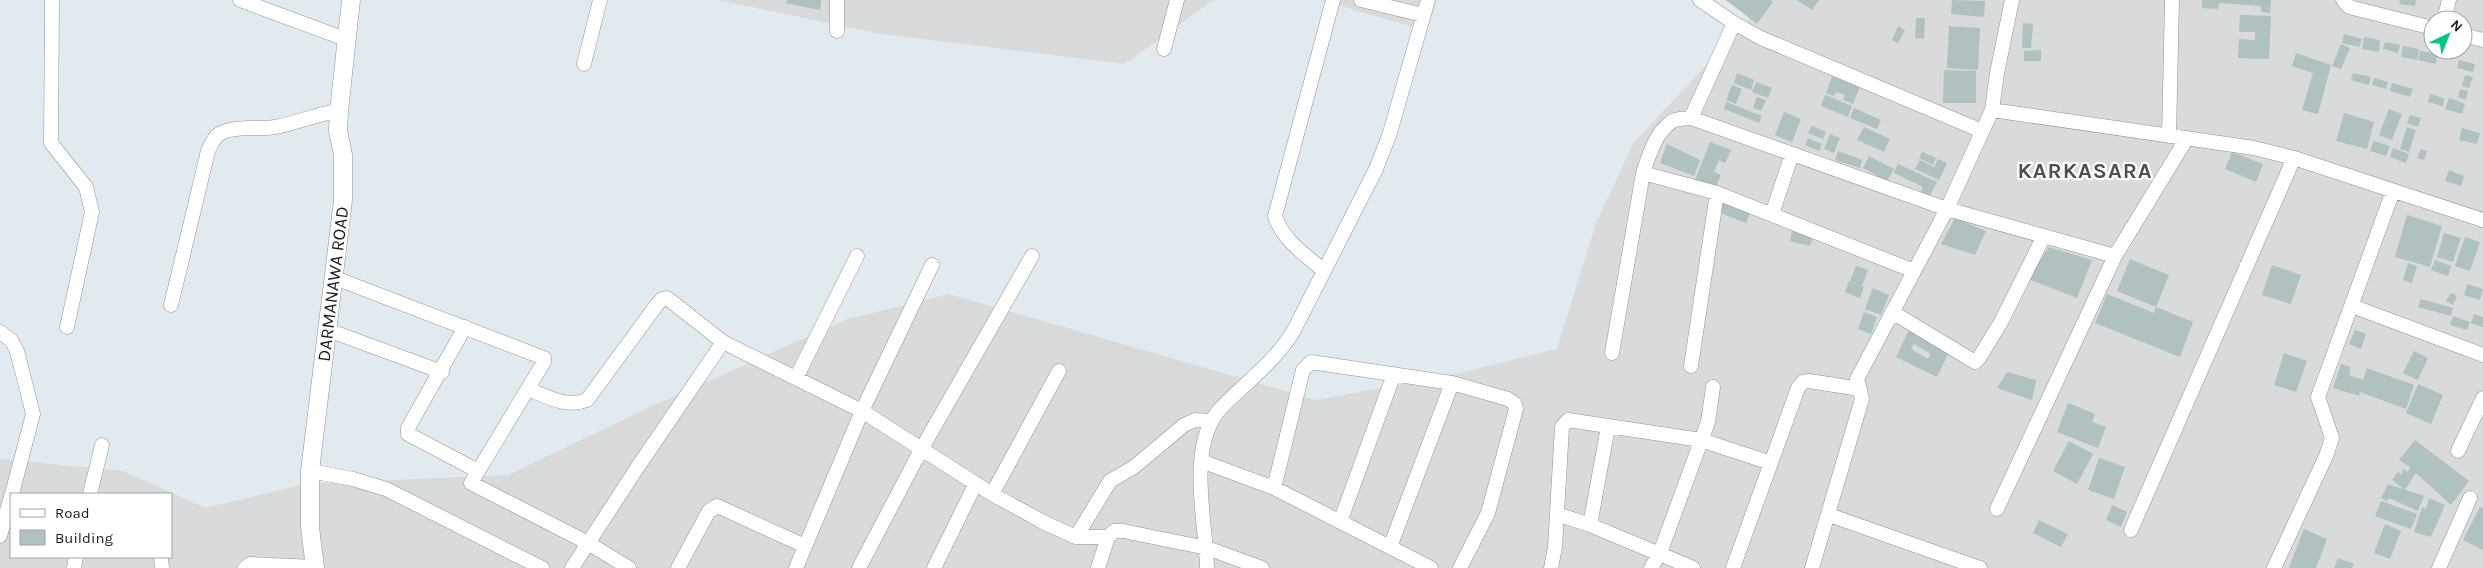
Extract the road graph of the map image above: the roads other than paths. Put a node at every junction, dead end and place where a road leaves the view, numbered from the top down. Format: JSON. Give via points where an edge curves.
{"nodes":[{"id":1,"x":52,"y":0,"type":"edge"},
{"id":2,"x":240,"y":0,"type":"edge"},
{"id":3,"x":351,"y":0,"type":"edge"},
{"id":4,"x":600,"y":0,"type":"edge"},
{"id":5,"x":837,"y":0,"type":"edge"},
{"id":6,"x":1177,"y":0,"type":"edge"},
{"id":7,"x":1332,"y":0,"type":"edge"},
{"id":8,"x":1361,"y":0,"type":"edge"},
{"id":9,"x":1428,"y":0,"type":"edge"},
{"id":10,"x":1700,"y":0,"type":"edge"},
{"id":11,"x":2012,"y":0,"type":"edge"},
{"id":12,"x":2171,"y":0,"type":"edge"},
{"id":13,"x":2344,"y":0,"type":"edge"},
{"id":14,"x":1423,"y":15,"type":"junction"},
{"id":15,"x":1734,"y":23,"type":"junction"},
{"id":16,"x":2423,"y":26,"type":"edge"},
{"id":17,"x":837,"y":31,"type":"dead end"},
{"id":18,"x":348,"y":40,"type":"junction"},
{"id":19,"x":1164,"y":48,"type":"dead end"},
{"id":20,"x":584,"y":64,"type":"dead end"},
{"id":21,"x":1992,"y":110,"type":"junction"},
{"id":22,"x":339,"y":112,"type":"junction"},
{"id":23,"x":1691,"y":118,"type":"junction"},
{"id":24,"x":1982,"y":131,"type":"junction"},
{"id":25,"x":2170,"y":136,"type":"junction"},
{"id":26,"x":2187,"y":138,"type":"junction"},
{"id":27,"x":1792,"y":154,"type":"junction"},
{"id":28,"x":2294,"y":158,"type":"junction"},
{"id":29,"x":1642,"y":173,"type":"junction"},
{"id":30,"x":2393,"y":191,"type":"junction"},
{"id":31,"x":1717,"y":193,"type":"junction"},
{"id":32,"x":1947,"y":208,"type":"junction"},
{"id":33,"x":1772,"y":214,"type":"junction"},
{"id":34,"x":2483,"y":220,"type":"edge"},
{"id":35,"x":2044,"y":236,"type":"junction"},
{"id":36,"x":857,"y":256,"type":"dead end"},
{"id":37,"x":1032,"y":256,"type":"dead end"},
{"id":38,"x":2115,"y":256,"type":"junction"},
{"id":39,"x":932,"y":266,"type":"dead end"},
{"id":40,"x":1914,"y":270,"type":"junction"},
{"id":41,"x":1324,"y":271,"type":"junction"},
{"id":42,"x":335,"y":278,"type":"junction"},
{"id":43,"x":171,"y":305,"type":"dead end"},
{"id":44,"x":2352,"y":306,"type":"junction"},
{"id":45,"x":1892,"y":312,"type":"junction"},
{"id":46,"x":67,"y":327,"type":"dead end"},
{"id":47,"x":465,"y":327,"type":"junction"},
{"id":48,"x":328,"y":330,"type":"junction"},
{"id":49,"x":0,"y":332,"type":"edge"},
{"id":50,"x":723,"y":342,"type":"junction"},
{"id":51,"x":1612,"y":352,"type":"dead end"},
{"id":52,"x":2483,"y":355,"type":"edge"},
{"id":53,"x":1691,"y":366,"type":"dead end"},
{"id":54,"x":1059,"y":371,"type":"dead end"},
{"id":55,"x":442,"y":372,"type":"junction"},
{"id":56,"x":1394,"y":374,"type":"junction"},
{"id":57,"x":796,"y":378,"type":"junction"},
{"id":58,"x":1452,"y":383,"type":"junction"},
{"id":59,"x":1858,"y":384,"type":"junction"},
{"id":60,"x":1713,"y":387,"type":"dead end"},
{"id":61,"x":528,"y":389,"type":"junction"},
{"id":62,"x":2483,"y":398,"type":"edge"},
{"id":63,"x":862,"y":411,"type":"junction"},
{"id":64,"x":1211,"y":421,"type":"junction"},
{"id":65,"x":1608,"y":427,"type":"junction"},
{"id":66,"x":1701,"y":440,"type":"junction"},
{"id":67,"x":102,"y":445,"type":"dead end"},
{"id":68,"x":922,"y":448,"type":"junction"},
{"id":69,"x":2458,"y":451,"type":"dead end"},
{"id":70,"x":1201,"y":461,"type":"junction"},
{"id":71,"x":1771,"y":463,"type":"junction"},
{"id":72,"x":310,"y":471,"type":"junction"},
{"id":73,"x":478,"y":471,"type":"junction"},
{"id":74,"x":976,"y":483,"type":"junction"},
{"id":75,"x":1274,"y":488,"type":"junction"},
{"id":76,"x":13,"y":493,"type":"edge"},
{"id":77,"x":90,"y":493,"type":"edge"},
{"id":78,"x":992,"y":494,"type":"junction"},
{"id":79,"x":2470,"y":498,"type":"dead end"},
{"id":80,"x":10,"y":502,"type":"edge"},
{"id":81,"x":1997,"y":509,"type":"dead end"},
{"id":82,"x":1557,"y":514,"type":"junction"},
{"id":83,"x":1829,"y":515,"type":"junction"},
{"id":84,"x":1340,"y":522,"type":"junction"},
{"id":85,"x":1590,"y":525,"type":"junction"},
{"id":86,"x":2131,"y":530,"type":"dead end"},
{"id":87,"x":0,"y":536,"type":"edge"},
{"id":88,"x":1076,"y":537,"type":"junction"},
{"id":89,"x":1108,"y":537,"type":"junction"},
{"id":90,"x":588,"y":544,"type":"junction"},
{"id":91,"x":805,"y":546,"type":"junction"},
{"id":92,"x":1390,"y":547,"type":"junction"},
{"id":93,"x":1207,"y":548,"type":"junction"},
{"id":94,"x":1660,"y":553,"type":"junction"},
{"id":95,"x":244,"y":568,"type":"edge"},
{"id":96,"x":315,"y":568,"type":"edge"},
{"id":97,"x":542,"y":568,"type":"edge"},
{"id":98,"x":572,"y":568,"type":"edge"},
{"id":99,"x":629,"y":568,"type":"edge"},
{"id":100,"x":678,"y":568,"type":"edge"},
{"id":101,"x":796,"y":568,"type":"edge"},
{"id":102,"x":859,"y":568,"type":"edge"},
{"id":103,"x":935,"y":568,"type":"edge"},
{"id":104,"x":1098,"y":568,"type":"edge"},
{"id":105,"x":1207,"y":568,"type":"edge"},
{"id":106,"x":1262,"y":568,"type":"edge"},
{"id":107,"x":1431,"y":568,"type":"edge"},
{"id":108,"x":1460,"y":568,"type":"edge"},
{"id":109,"x":1551,"y":568,"type":"edge"},
{"id":110,"x":1651,"y":568,"type":"edge"},
{"id":111,"x":1693,"y":568,"type":"edge"},
{"id":112,"x":1733,"y":568,"type":"edge"},
{"id":113,"x":1812,"y":568,"type":"edge"},
{"id":114,"x":1980,"y":568,"type":"edge"},
{"id":115,"x":2274,"y":568,"type":"edge"},
{"id":116,"x":2438,"y":568,"type":"edge"}],
"edges":[{"from":1,"to":46,"type":"street","via":[[51,143],[86,187],[92,212]]},
{"from":2,"to":18,"type":"street"},
{"from":3,"to":18,"type":"street","name":"DARMANAWA ROAD"},
{"from":4,"to":20,"type":"street"},
{"from":5,"to":17,"type":"street"},
{"from":6,"to":19,"type":"street"},
{"from":7,"to":41,"type":"street","via":[[1275,216],[1287,239]]},
{"from":8,"to":14,"type":"street"},
{"from":9,"to":14,"type":"street"},
{"from":10,"to":15,"type":"street"},
{"from":11,"to":21,"type":"street"},
{"from":12,"to":25,"type":"street"},
{"from":13,"to":16,"type":"street","via":[[2349,7]]},
{"from":14,"to":41,"type":"street","via":[[1390,136]]},
{"from":15,"to":23,"type":"street"},
{"from":15,"to":24,"type":"street","via":[[1769,41]]},
{"from":18,"to":22,"type":"street","name":"DARMANAWA ROAD"},
{"from":21,"to":24,"type":"street"},
{"from":21,"to":25,"type":"street"},
{"from":22,"to":42,"type":"street","name":"DARMANAWA ROAD","via":[[343,200]]},
{"from":22,"to":43,"type":"street","via":[[318,114],[275,127],[220,133],[208,151]]},
{"from":23,"to":27,"type":"street"},
{"from":23,"to":29,"type":"street","via":[[1673,120],[1661,132]]},
{"from":24,"to":32,"type":"street"},
{"from":25,"to":26,"type":"street"},
{"from":26,"to":28,"type":"street"},
{"from":26,"to":38,"type":"street"},
{"from":27,"to":32,"type":"street"},
{"from":27,"to":33,"type":"street"},
{"from":28,"to":30,"type":"street"},
{"from":28,"to":86,"type":"street"},
{"from":29,"to":31,"type":"street"},
{"from":29,"to":51,"type":"street"},
{"from":30,"to":34,"type":"street"},
{"from":30,"to":44,"type":"street"},
{"from":31,"to":33,"type":"street"},
{"from":31,"to":53,"type":"street"},
{"from":32,"to":35,"type":"street"},
{"from":32,"to":40,"type":"street"},
{"from":33,"to":40,"type":"street"},
{"from":35,"to":38,"type":"street"},
{"from":35,"to":45,"type":"street","via":[[2001,322],[1975,362]]},
{"from":36,"to":57,"type":"street"},
{"from":37,"to":68,"type":"street"},
{"from":38,"to":81,"type":"street"},
{"from":39,"to":63,"type":"street"},
{"from":40,"to":45,"type":"street"},
{"from":41,"to":64,"type":"street","via":[[1283,349]]},
{"from":42,"to":47,"type":"street"},
{"from":42,"to":48,"type":"street","name":"DARMANAWA ROAD"},
{"from":44,"to":52,"type":"street"},
{"from":44,"to":115,"type":"street","via":[[2318,397],[2332,438]]},
{"from":45,"to":59,"type":"street","via":[[1867,359]]},
{"from":47,"to":55,"type":"street"},
{"from":47,"to":61,"type":"street","via":[[544,358]]},
{"from":48,"to":55,"type":"street"},
{"from":48,"to":72,"type":"street","name":"DARMANAWA ROAD"},
{"from":49,"to":76,"type":"street","via":[[11,340],[17,351],[33,414]]},
{"from":50,"to":57,"type":"street"},
{"from":50,"to":61,"type":"street","via":[[667,298],[656,306],[587,400],[577,404],[564,403]]},
{"from":50,"to":90,"type":"street"},
{"from":54,"to":78,"type":"street"},
{"from":55,"to":73,"type":"street","via":[[408,428],[408,434]]},
{"from":56,"to":58,"type":"street"},
{"from":56,"to":75,"type":"street","via":[[1311,362],[1306,365]]},
{"from":56,"to":84,"type":"street"},
{"from":57,"to":63,"type":"street"},
{"from":58,"to":92,"type":"street"},
{"from":58,"to":108,"type":"street","via":[[1508,400],[1516,409],[1488,513]]},
{"from":59,"to":71,"type":"street","via":[[1803,382]]},
{"from":59,"to":83,"type":"street","via":[[1862,399]]},
{"from":60,"to":66,"type":"street","via":[[1708,422]]},
{"from":61,"to":73,"type":"street"},
{"from":62,"to":69,"type":"street"},
{"from":63,"to":68,"type":"street"},
{"from":63,"to":91,"type":"street"},
{"from":64,"to":70,"type":"street","via":[[1204,436]]},
{"from":64,"to":88,"type":"street","via":[[1195,420],[1184,425],[1134,467],[1115,476]]},
{"from":65,"to":66,"type":"street"},
{"from":65,"to":82,"type":"street","via":[[1564,422]]},
{"from":65,"to":85,"type":"street"},
{"from":66,"to":71,"type":"street"},
{"from":66,"to":94,"type":"street"},
{"from":67,"to":77,"type":"street"},
{"from":68,"to":74,"type":"street"},
{"from":68,"to":102,"type":"street"},
{"from":70,"to":75,"type":"street"},
{"from":70,"to":93,"type":"street"},
{"from":71,"to":112,"type":"street"},
{"from":72,"to":96,"type":"street","name":"DARMANAWA ROAD","via":[[310,526]]},
{"from":72,"to":97,"type":"street","via":[[386,489]]},
{"from":73,"to":90,"type":"street","via":[[472,484]]},
{"from":74,"to":78,"type":"street"},
{"from":74,"to":103,"type":"street"},
{"from":75,"to":84,"type":"street"},
{"from":78,"to":88,"type":"street"},
{"from":79,"to":116,"type":"street"},
{"from":80,"to":87,"type":"street"},
{"from":82,"to":85,"type":"street"},
{"from":82,"to":109,"type":"street"},
{"from":83,"to":113,"type":"street"},
{"from":83,"to":114,"type":"street"},
{"from":84,"to":92,"type":"street"},
{"from":85,"to":94,"type":"street"},
{"from":88,"to":89,"type":"street"},
{"from":89,"to":93,"type":"street","via":[[1114,531],[1123,531]]},
{"from":89,"to":104,"type":"street"},
{"from":90,"to":98,"type":"street"},
{"from":90,"to":99,"type":"street"},
{"from":91,"to":100,"type":"street","via":[[717,506],[709,511]]},
{"from":91,"to":101,"type":"street"},
{"from":92,"to":107,"type":"street"},
{"from":93,"to":105,"type":"street"},
{"from":93,"to":106,"type":"street"},
{"from":94,"to":110,"type":"street"},
{"from":94,"to":111,"type":"street"},
{"from":95,"to":96,"type":"street","via":[[250,564]]}]}
